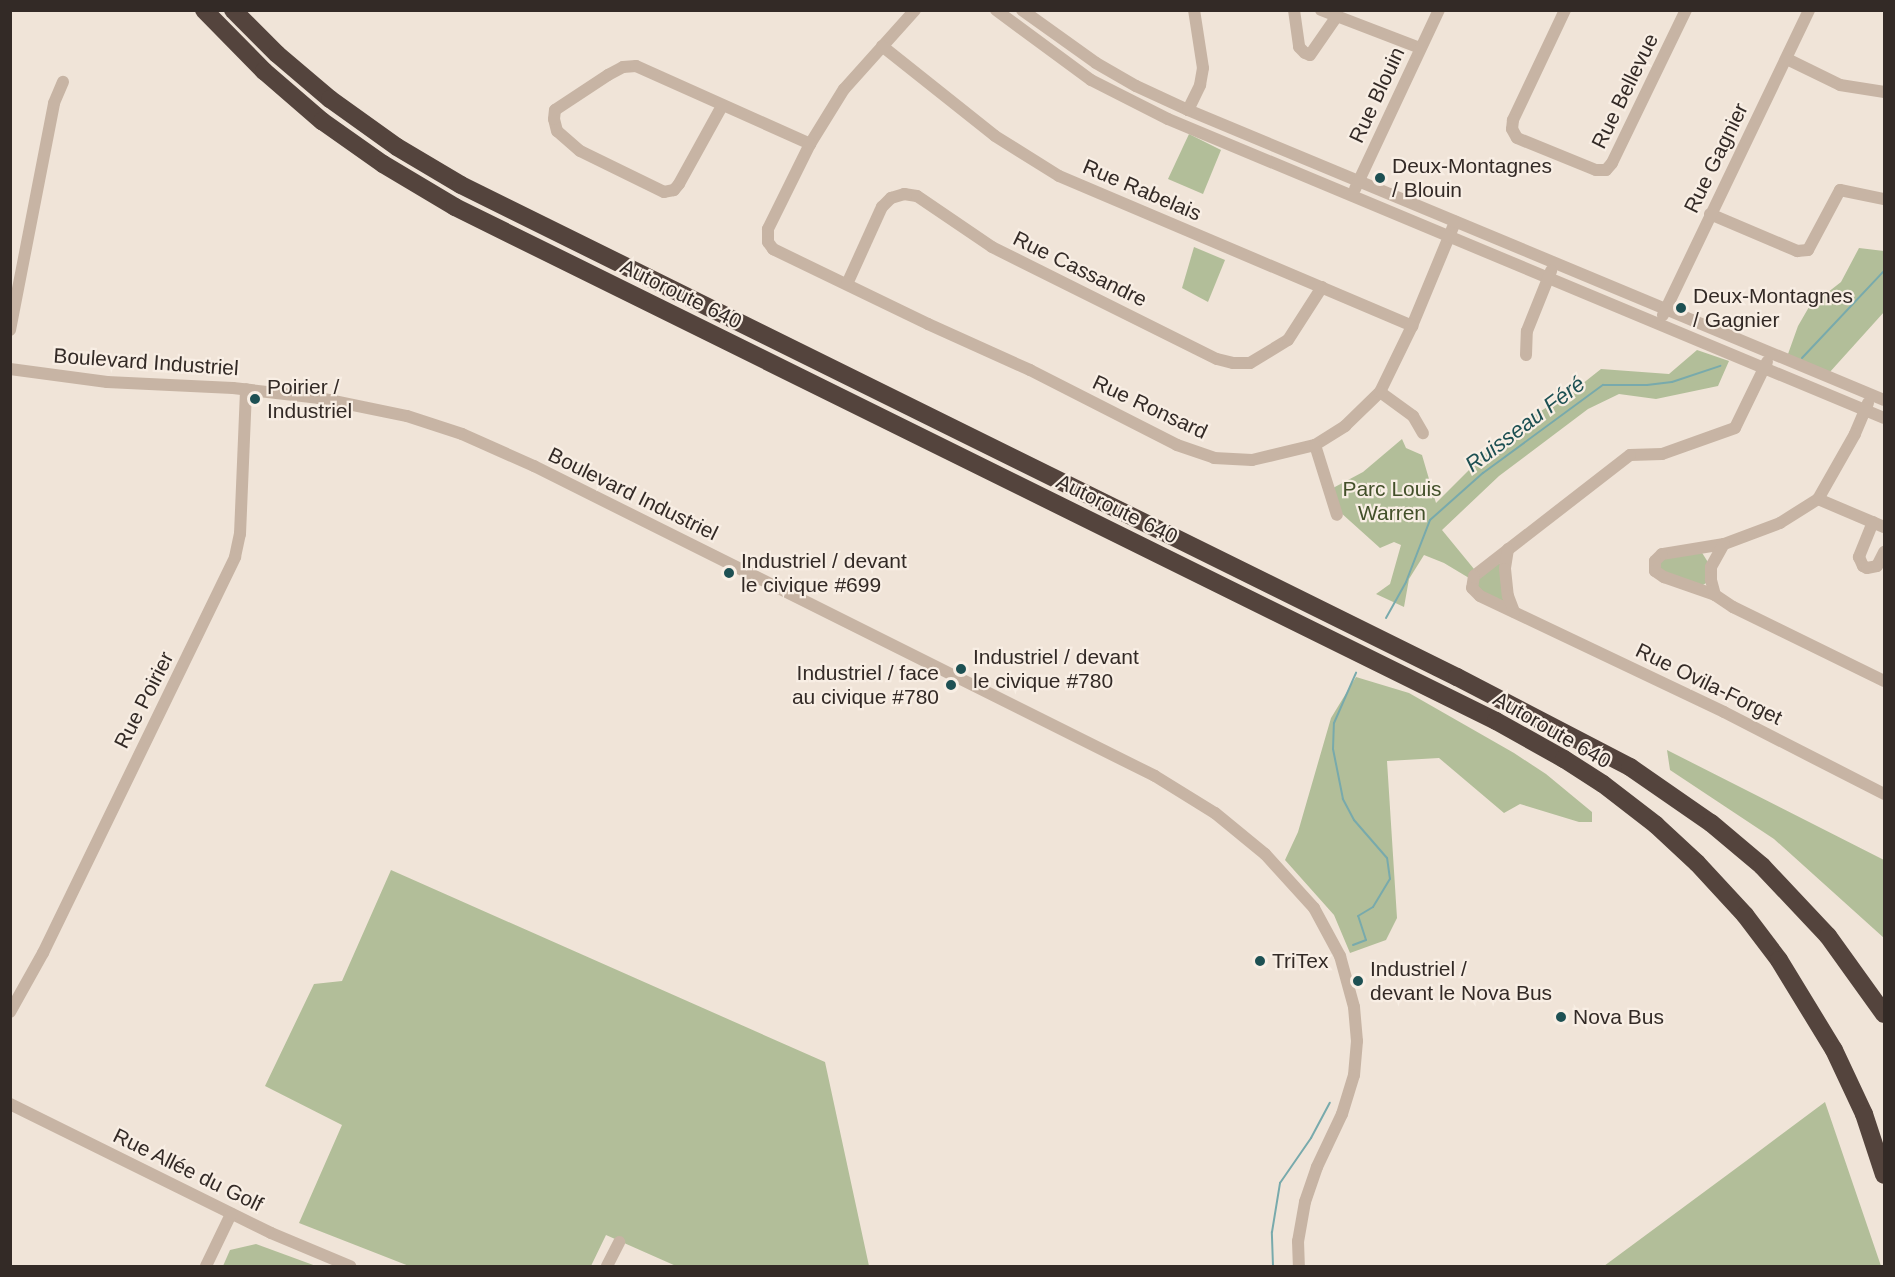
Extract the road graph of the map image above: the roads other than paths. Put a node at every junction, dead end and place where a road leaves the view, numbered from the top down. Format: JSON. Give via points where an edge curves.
{"nodes":[{"id":1,"x":204,"y":10,"type":"edge"},
{"id":2,"x":233,"y":10,"type":"edge"},
{"id":3,"x":915,"y":10,"type":"edge"},
{"id":4,"x":996,"y":10,"type":"edge"},
{"id":5,"x":1023,"y":10,"type":"edge"},
{"id":6,"x":1194,"y":10,"type":"edge"},
{"id":7,"x":1294,"y":10,"type":"edge"},
{"id":8,"x":1321,"y":10,"type":"edge"},
{"id":9,"x":1439,"y":10,"type":"edge"},
{"id":10,"x":1565,"y":10,"type":"edge"},
{"id":11,"x":1686,"y":10,"type":"edge"},
{"id":12,"x":1809,"y":10,"type":"edge"},
{"id":13,"x":1337,"y":16,"type":"junction"},
{"id":14,"x":882,"y":46,"type":"junction"},
{"id":15,"x":1420,"y":48,"type":"junction"},
{"id":16,"x":1787,"y":59,"type":"junction"},
{"id":17,"x":63,"y":82,"type":"dead end"},
{"id":18,"x":1884,"y":92,"type":"edge"},
{"id":19,"x":722,"y":106,"type":"junction"},
{"id":20,"x":1188,"y":110,"type":"junction"},
{"id":21,"x":810,"y":144,"type":"junction"},
{"id":22,"x":1358,"y":181,"type":"junction"},
{"id":23,"x":1352,"y":196,"type":"junction"},
{"id":24,"x":1884,"y":199,"type":"edge"},
{"id":25,"x":1710,"y":214,"type":"junction"},
{"id":26,"x":1455,"y":222,"type":"junction"},
{"id":27,"x":1448,"y":236,"type":"junction"},
{"id":28,"x":1554,"y":263,"type":"junction"},
{"id":29,"x":1548,"y":278,"type":"junction"},
{"id":30,"x":847,"y":284,"type":"junction"},
{"id":31,"x":1322,"y":287,"type":"junction"},
{"id":32,"x":1667,"y":309,"type":"junction"},
{"id":33,"x":1660,"y":324,"type":"junction"},
{"id":34,"x":1412,"y":326,"type":"junction"},
{"id":35,"x":10,"y":330,"type":"edge"},
{"id":36,"x":1771,"y":353,"type":"junction"},
{"id":37,"x":1526,"y":355,"type":"dead end"},
{"id":38,"x":10,"y":369,"type":"edge"},
{"id":39,"x":1764,"y":369,"type":"junction"},
{"id":40,"x":246,"y":388,"type":"junction"},
{"id":41,"x":1380,"y":392,"type":"junction"},
{"id":42,"x":1871,"y":394,"type":"junction"},
{"id":43,"x":1884,"y":400,"type":"edge"},
{"id":44,"x":1865,"y":410,"type":"junction"},
{"id":45,"x":1884,"y":418,"type":"edge"},
{"id":46,"x":1423,"y":433,"type":"dead end"},
{"id":47,"x":1315,"y":445,"type":"junction"},
{"id":48,"x":1818,"y":500,"type":"junction"},
{"id":49,"x":1337,"y":515,"type":"dead end"},
{"id":50,"x":1879,"y":524,"type":"edge"},
{"id":51,"x":1724,"y":544,"type":"junction"},
{"id":52,"x":1508,"y":549,"type":"junction"},
{"id":53,"x":1884,"y":552,"type":"edge"},
{"id":54,"x":1715,"y":595,"type":"junction"},
{"id":55,"x":1514,"y":612,"type":"junction"},
{"id":56,"x":1884,"y":681,"type":"edge"},
{"id":57,"x":1884,"y":794,"type":"edge"},
{"id":58,"x":1884,"y":1007,"type":"edge"},
{"id":59,"x":10,"y":1012,"type":"edge"},
{"id":60,"x":10,"y":1104,"type":"edge"},
{"id":61,"x":1884,"y":1175,"type":"edge"},
{"id":62,"x":231,"y":1214,"type":"junction"},
{"id":63,"x":619,"y":1242,"type":"dead end"},
{"id":64,"x":206,"y":1266,"type":"edge"},
{"id":65,"x":350,"y":1266,"type":"edge"},
{"id":66,"x":607,"y":1266,"type":"edge"},
{"id":67,"x":1299,"y":1266,"type":"edge"}],
"edges":[{"from":1,"to":61,"type":"highway","name":"Autoroute 640","via":[[258,66],[322,121],[455,207],[1496,721],[1576,767],[1656,825],[1719,886],[1779,960],[1834,1050]]},
{"from":2,"to":58,"type":"highway","name":"Autoroute 640","via":[[277,54],[336,103],[406,153],[461,185],[1624,763],[1673,794],[1731,839],[1816,922]]},
{"from":3,"to":14,"type":"street"},
{"from":4,"to":23,"type":"street","via":[[1091,80],[1168,119]]},
{"from":5,"to":20,"type":"street","via":[[1096,63]]},
{"from":6,"to":20,"type":"street","via":[[1203,68]]},
{"from":7,"to":13,"type":"street","via":[[1299,47],[1310,55]]},
{"from":8,"to":13,"type":"street"},
{"from":9,"to":15,"type":"street","name":"Rue Blouin"},
{"from":10,"to":11,"type":"street","name":"Rue Bellevue","via":[[1512,129],[1517,138],[1596,170],[1606,170]]},
{"from":12,"to":16,"type":"street","name":"Rue Gagnier"},
{"from":13,"to":15,"type":"street"},
{"from":14,"to":21,"type":"street","via":[[844,89]]},
{"from":14,"to":31,"type":"street","name":"Rue Rabelais","via":[[995,136],[1059,176]]},
{"from":15,"to":22,"type":"street","name":"Rue Blouin"},
{"from":16,"to":18,"type":"street","via":[[1840,85]]},
{"from":16,"to":25,"type":"street","name":"Rue Gagnier"},
{"from":17,"to":35,"type":"street","via":[[54,103]]},
{"from":19,"to":19,"type":"street","via":[[636,66],[623,67],[555,111],[554,119],[557,131],[580,151],[664,192],[679,184]]},
{"from":19,"to":21,"type":"street"},
{"from":20,"to":22,"type":"street"},
{"from":21,"to":30,"type":"street","name":"Rue Ronsard","via":[[768,229],[768,242],[773,249]]},
{"from":22,"to":23,"type":"street","name":"Rue Blouin"},
{"from":22,"to":26,"type":"street"},
{"from":23,"to":27,"type":"street"},
{"from":24,"to":25,"type":"street","via":[[1840,190],[1808,250],[1797,251]]},
{"from":25,"to":32,"type":"street","name":"Rue Gagnier"},
{"from":26,"to":27,"type":"street","name":"Rue Ronsard"},
{"from":26,"to":28,"type":"street"},
{"from":27,"to":29,"type":"street"},
{"from":27,"to":34,"type":"street","name":"Rue Ronsard"},
{"from":28,"to":29,"type":"street"},
{"from":28,"to":32,"type":"street"},
{"from":29,"to":33,"type":"street"},
{"from":29,"to":37,"type":"street","via":[[1527,331]]},
{"from":30,"to":31,"type":"street","name":"Rue Cassandre","via":[[882,207],[891,198],[904,194],[917,195],[992,247],[1217,359],[1233,363],[1250,363],[1288,340]]},
{"from":30,"to":47,"type":"street","name":"Rue Ronsard","via":[[1177,445],[1214,458],[1252,460]]},
{"from":31,"to":34,"type":"street","name":"Rue Rabelais"},
{"from":32,"to":33,"type":"street","name":"Rue Gagnier"},
{"from":32,"to":36,"type":"street"},
{"from":33,"to":39,"type":"street"},
{"from":34,"to":41,"type":"street","name":"Rue Ronsard"},
{"from":36,"to":39,"type":"street","name":"Rue Ovila-Forget"},
{"from":36,"to":42,"type":"street"},
{"from":38,"to":40,"type":"street","name":"Boulevard Industriel","via":[[127,384]]},
{"from":39,"to":44,"type":"street"},
{"from":39,"to":52,"type":"street","name":"Rue Ovila-Forget","via":[[1735,428],[1662,454],[1630,455]]},
{"from":40,"to":59,"type":"street","name":"Rue Poirier","via":[[236,557],[43,953]]},
{"from":40,"to":67,"type":"street","name":"Boulevard Industriel","via":[[369,407],[423,420],[486,444],[1155,776],[1241,833],[1290,879],[1320,918],[1340,956],[1354,1006],[1354,1075],[1305,1202],[1299,1231]]},
{"from":41,"to":46,"type":"street","via":[[1413,416]]},
{"from":41,"to":47,"type":"street","name":"Rue Ronsard","via":[[1344,426]]},
{"from":42,"to":43,"type":"street"},
{"from":42,"to":44,"type":"street"},
{"from":44,"to":45,"type":"street"},
{"from":44,"to":48,"type":"street"},
{"from":47,"to":49,"type":"street"},
{"from":48,"to":50,"type":"street"},
{"from":48,"to":51,"type":"street","via":[[1780,523]]},
{"from":50,"to":53,"type":"street","via":[[1859,557],[1863,566],[1877,566]]},
{"from":51,"to":54,"type":"street","via":[[1711,567]]},
{"from":51,"to":54,"type":"street","via":[[1662,554],[1655,561],[1655,571],[1664,577]]},
{"from":52,"to":55,"type":"street","via":[[1505,569]]},
{"from":52,"to":55,"type":"street","name":"Rue Ovila-Forget","via":[[1474,576],[1472,588]]},
{"from":54,"to":56,"type":"street"},
{"from":55,"to":57,"type":"street","name":"Rue Ovila-Forget"},
{"from":60,"to":62,"type":"street","name":"Rue Allée du Golf"},
{"from":62,"to":64,"type":"street"},
{"from":62,"to":65,"type":"street","name":"Rue Allée du Golf"},
{"from":63,"to":66,"type":"street"}]}
